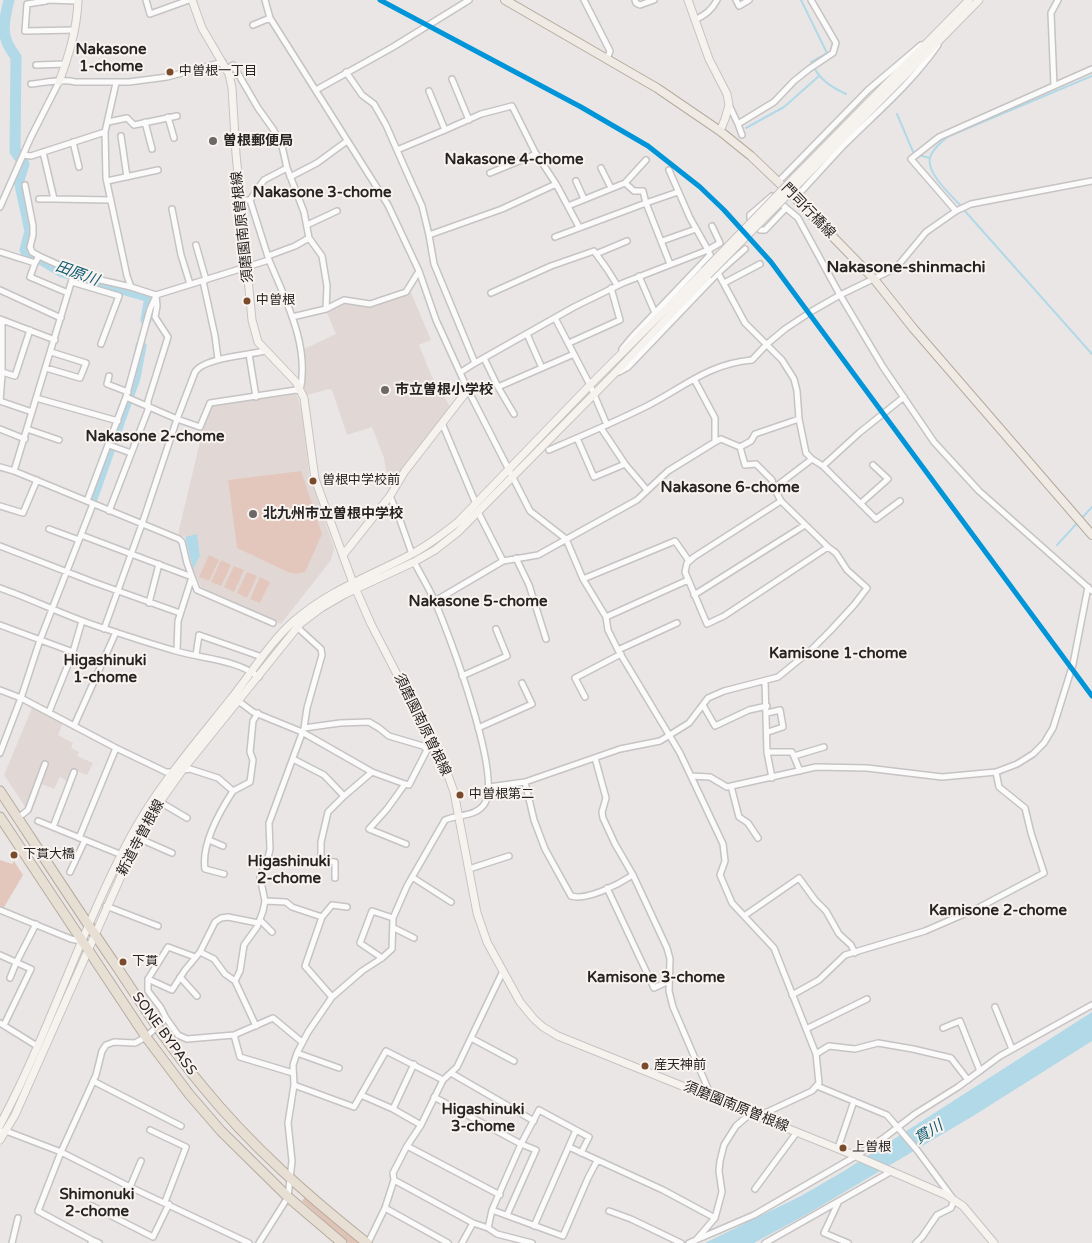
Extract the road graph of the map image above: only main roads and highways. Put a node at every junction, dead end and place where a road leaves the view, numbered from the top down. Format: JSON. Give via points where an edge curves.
{"nodes":[{"id":1,"x":190,"y":0,"type":"edge"},
{"id":2,"x":505,"y":0,"type":"edge"},
{"id":3,"x":688,"y":0,"type":"edge"},
{"id":4,"x":969,"y":0,"type":"edge"},
{"id":5,"x":979,"y":0,"type":"edge"},
{"id":6,"x":78,"y":1,"type":"edge"},
{"id":7,"x":947,"y":28,"type":"junction"},
{"id":8,"x":58,"y":82,"type":"road end"},
{"id":9,"x":720,"y":130,"type":"junction"},
{"id":10,"x":706,"y":273,"type":"junction"},
{"id":11,"x":467,"y":388,"type":"road end"},
{"id":12,"x":477,"y":508,"type":"junction"},
{"id":13,"x":1092,"y":535,"type":"edge"},
{"id":14,"x":342,"y":555,"type":"junction"},
{"id":15,"x":354,"y":586,"type":"junction"},
{"id":16,"x":235,"y":699,"type":"junction"},
{"id":17,"x":0,"y":791,"type":"edge"},
{"id":18,"x":0,"y":818,"type":"edge"},
{"id":19,"x":89,"y":926,"type":"junction"},
{"id":20,"x":95,"y":935,"type":"junction"},
{"id":21,"x":81,"y":941,"type":"junction"},
{"id":22,"x":87,"y":950,"type":"junction"},
{"id":23,"x":0,"y":1125,"type":"edge"},
{"id":24,"x":3,"y":1131,"type":"edge"},
{"id":25,"x":0,"y":1140,"type":"edge"},
{"id":26,"x":342,"y":1243,"type":"edge"},
{"id":27,"x":367,"y":1243,"type":"edge"},
{"id":28,"x":994,"y":1243,"type":"edge"}],
"edges":[{"from":1,"to":14,"type":"main road","name":"須磨園南原曽根線","via":[[202,28],[223,62],[232,88],[252,320],[258,342],[296,382],[304,398],[315,479]]},
{"from":2,"to":9,"type":"main road","name":"門司行橋線","via":[[657,88]]},
{"from":3,"to":9,"type":"main road","via":[[709,59],[727,94],[729,106]]},
{"from":4,"to":7,"type":"main road"},
{"from":5,"to":7,"type":"main road"},
{"from":6,"to":8,"type":"main road","via":[[75,30]]},
{"from":7,"to":10,"type":"main road","bridge":true},
{"from":9,"to":13,"type":"main road","name":"門司行橋線","via":[[778,181],[874,279]]},
{"from":10,"to":12,"type":"main road","via":[[614,374]]},
{"from":10,"to":12,"type":"main road","via":[[508,469]]},
{"from":11,"to":14,"type":"main road","via":[[468,391],[405,471],[390,496]]},
{"from":12,"to":15,"type":"main road","via":[[413,558]]},
{"from":14,"to":15,"type":"main road","name":"須磨園南原曽根線"},
{"from":15,"to":16,"type":"main road","name":"新道寺曽根線","via":[[297,627],[259,677]]},
{"from":15,"to":16,"type":"main road","name":"新道寺曽根線","via":[[317,602],[293,622],[262,657]]},
{"from":15,"to":28,"type":"main road","name":"須磨園南原曽根線","via":[[446,767],[454,792],[477,913],[487,942],[520,1002],[534,1019],[558,1036],[858,1156],[946,1195],[963,1206]]},
{"from":16,"to":19,"type":"main road","name":"新道寺曽根線","via":[[172,772],[147,808]]},
{"from":16,"to":20,"type":"main road","name":"新道寺曽根線","via":[[160,802],[138,838]]},
{"from":17,"to":19,"type":"highway","name":"SONE BYPASS"},
{"from":18,"to":21,"type":"highway","name":"SONE BYPASS"},
{"from":19,"to":20,"type":"highway","name":"SONE BYPASS"},
{"from":19,"to":21,"type":"main road","name":"新道寺曽根線"},
{"from":20,"to":22,"type":"main road","name":"新道寺曽根線"},
{"from":20,"to":27,"type":"highway","name":"SONE BYPASS","via":[[157,1028],[202,1087],[289,1178]]},
{"from":21,"to":22,"type":"highway","name":"SONE BYPASS"},
{"from":21,"to":23,"type":"main road","name":"新道寺曽根線"},
{"from":22,"to":24,"type":"main road","name":"新道寺曽根線","via":[[15,1115]]},
{"from":22,"to":26,"type":"highway","name":"SONE BYPASS","via":[[146,1037],[221,1131],[288,1197]]},
{"from":24,"to":25,"type":"main road","name":"新道寺曽根線"}]}
